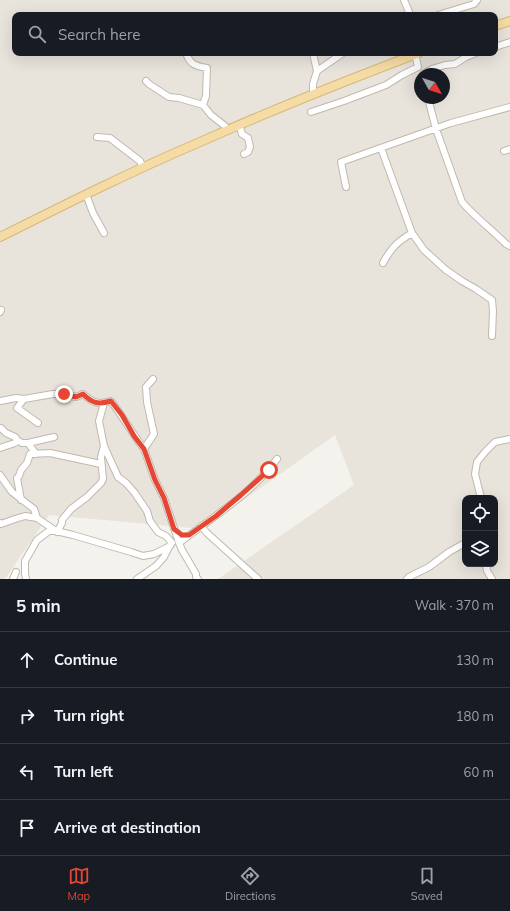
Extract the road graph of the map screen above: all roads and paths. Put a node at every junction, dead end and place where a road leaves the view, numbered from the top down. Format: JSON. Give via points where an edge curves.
{"nodes":[{"id":1,"x":404,"y":0,"type":"edge"},
{"id":2,"x":477,"y":0,"type":"edge"},
{"id":3,"x":409,"y":12,"type":"edge"},
{"id":4,"x":448,"y":12,"type":"edge"},
{"id":5,"x":510,"y":21,"type":"edge"},
{"id":6,"x":498,"y":25,"type":"edge"},
{"id":7,"x":510,"y":42,"type":"edge"},
{"id":8,"x":498,"y":46,"type":"edge"},
{"id":9,"x":187,"y":56,"type":"edge"},
{"id":10,"x":314,"y":56,"type":"edge"},
{"id":11,"x":339,"y":56,"type":"edge"},
{"id":12,"x":409,"y":56,"type":"edge"},
{"id":13,"x":417,"y":56,"type":"edge"},
{"id":14,"x":468,"y":56,"type":"edge"},
{"id":15,"x":418,"y":67,"type":"joint"},
{"id":16,"x":435,"y":68,"type":"edge"},
{"id":17,"x":317,"y":71,"type":"junction"},
{"id":18,"x":146,"y":81,"type":"dead end"},
{"id":19,"x":313,"y":94,"type":"junction"},
{"id":20,"x":430,"y":104,"type":"edge"},
{"id":21,"x":203,"y":105,"type":"junction"},
{"id":22,"x":510,"y":107,"type":"edge"},
{"id":23,"x":310,"y":112,"type":"dead end"},
{"id":24,"x":238,"y":125,"type":"junction"},
{"id":25,"x":436,"y":129,"type":"junction"},
{"id":26,"x":227,"y":130,"type":"junction"},
{"id":27,"x":97,"y":138,"type":"dead end"},
{"id":28,"x":381,"y":148,"type":"junction"},
{"id":29,"x":244,"y":154,"type":"dead end"},
{"id":30,"x":143,"y":168,"type":"junction"},
{"id":31,"x":346,"y":187,"type":"dead end"},
{"id":32,"x":86,"y":194,"type":"junction"},
{"id":33,"x":104,"y":233,"type":"dead end"},
{"id":34,"x":412,"y":233,"type":"junction"},
{"id":35,"x":0,"y":237,"type":"edge"},
{"id":36,"x":510,"y":246,"type":"edge"},
{"id":37,"x":382,"y":263,"type":"dead end"},
{"id":38,"x":492,"y":336,"type":"dead end"},
{"id":39,"x":153,"y":379,"type":"dead end"},
{"id":40,"x":24,"y":399,"type":"junction"},
{"id":41,"x":0,"y":401,"type":"edge"},
{"id":42,"x":104,"y":403,"type":"junction"},
{"id":43,"x":38,"y":423,"type":"dead end"},
{"id":44,"x":0,"y":426,"type":"edge"},
{"id":45,"x":54,"y":437,"type":"dead end"},
{"id":46,"x":510,"y":439,"type":"edge"},
{"id":47,"x":17,"y":440,"type":"junction"},
{"id":48,"x":28,"y":443,"type":"junction"},
{"id":49,"x":104,"y":446,"type":"junction"},
{"id":50,"x":0,"y":448,"type":"edge"},
{"id":51,"x":144,"y":449,"type":"junction"},
{"id":52,"x":36,"y":454,"type":"junction"},
{"id":53,"x":277,"y":459,"type":"dead end"},
{"id":54,"x":102,"y":464,"type":"junction"},
{"id":55,"x":0,"y":475,"type":"edge"},
{"id":56,"x":480,"y":495,"type":"edge"},
{"id":57,"x":21,"y":500,"type":"junction"},
{"id":58,"x":37,"y":518,"type":"junction"},
{"id":59,"x":0,"y":524,"type":"edge"},
{"id":60,"x":201,"y":526,"type":"junction"},
{"id":61,"x":174,"y":529,"type":"junction"},
{"id":62,"x":56,"y":531,"type":"junction"},
{"id":63,"x":189,"y":535,"type":"junction"},
{"id":64,"x":180,"y":543,"type":"junction"},
{"id":65,"x":171,"y":544,"type":"junction"},
{"id":66,"x":462,"y":545,"type":"edge"},
{"id":67,"x":486,"y":567,"type":"edge"},
{"id":68,"x":16,"y":572,"type":"dead end"},
{"id":69,"x":13,"y":579,"type":"edge"},
{"id":70,"x":26,"y":579,"type":"edge"},
{"id":71,"x":137,"y":579,"type":"edge"},
{"id":72,"x":198,"y":579,"type":"edge"},
{"id":73,"x":258,"y":579,"type":"edge"},
{"id":74,"x":406,"y":579,"type":"edge"},
{"id":75,"x":492,"y":579,"type":"edge"}],
"edges":[{"from":1,"to":3,"type":"street"},
{"from":2,"to":4,"type":"street","via":[[474,4]]},
{"from":5,"to":6,"type":"main road"},
{"from":7,"to":8,"type":"street"},
{"from":9,"to":21,"type":"street","via":[[196,66],[207,68],[206,96]]},
{"from":10,"to":17,"type":"street"},
{"from":11,"to":17,"type":"street"},
{"from":12,"to":19,"type":"main road"},
{"from":13,"to":15,"type":"street"},
{"from":14,"to":16,"type":"street","via":[[455,64]]},
{"from":15,"to":23,"type":"street","via":[[386,85]]},
{"from":17,"to":19,"type":"street","via":[[312,84]]},
{"from":18,"to":21,"type":"street","via":[[169,97]]},
{"from":19,"to":24,"type":"main road"},
{"from":20,"to":25,"type":"street"},
{"from":21,"to":26,"type":"street","via":[[226,126]]},
{"from":22,"to":25,"type":"street"},
{"from":24,"to":26,"type":"main road"},
{"from":24,"to":29,"type":"street","via":[[242,134],[248,138],[250,147]]},
{"from":25,"to":28,"type":"street"},
{"from":25,"to":36,"type":"street","via":[[462,202]]},
{"from":26,"to":30,"type":"main road"},
{"from":27,"to":30,"type":"street","via":[[110,138],[140,161]]},
{"from":28,"to":31,"type":"street","via":[[341,162]]},
{"from":28,"to":34,"type":"street"},
{"from":30,"to":32,"type":"main road"},
{"from":32,"to":33,"type":"street"},
{"from":32,"to":35,"type":"main road"},
{"from":34,"to":37,"type":"street","via":[[402,239]]},
{"from":34,"to":38,"type":"street","via":[[424,250],[446,270],[492,300]]},
{"from":39,"to":51,"type":"street","via":[[146,387],[154,434]]},
{"from":40,"to":41,"type":"street"},
{"from":40,"to":42,"type":"street","via":[[53,394],[76,397],[83,394],[90,400]]},
{"from":40,"to":43,"type":"street","via":[[17,408]]},
{"from":42,"to":49,"type":"street","via":[[99,421]]},
{"from":42,"to":51,"type":"street","via":[[111,401]]},
{"from":44,"to":47,"type":"street"},
{"from":45,"to":48,"type":"street"},
{"from":46,"to":56,"type":"street","via":[[495,442],[477,462],[475,474]]},
{"from":47,"to":48,"type":"street"},
{"from":47,"to":50,"type":"street"},
{"from":48,"to":52,"type":"street"},
{"from":49,"to":54,"type":"street"},
{"from":49,"to":65,"type":"street","via":[[118,477],[134,492],[147,511],[150,521]]},
{"from":51,"to":61,"type":"street"},
{"from":52,"to":54,"type":"street","via":[[50,453]]},
{"from":52,"to":57,"type":"street","via":[[30,454],[27,463],[20,470],[18,478]]},
{"from":53,"to":60,"type":"street","via":[[269,470],[241,495]]},
{"from":54,"to":62,"type":"street","via":[[101,483],[71,509]]},
{"from":55,"to":57,"type":"street"},
{"from":57,"to":58,"type":"street","via":[[34,509]]},
{"from":58,"to":59,"type":"street","via":[[25,516]]},
{"from":58,"to":62,"type":"street"},
{"from":60,"to":63,"type":"street"},
{"from":60,"to":73,"type":"street"},
{"from":61,"to":63,"type":"street","via":[[182,535]]},
{"from":61,"to":64,"type":"street"},
{"from":61,"to":65,"type":"street"},
{"from":62,"to":65,"type":"street","via":[[143,556],[154,554]]},
{"from":62,"to":70,"type":"street","via":[[49,531],[37,540],[25,561]]},
{"from":63,"to":64,"type":"street"},
{"from":64,"to":72,"type":"street"},
{"from":65,"to":71,"type":"street","via":[[156,566]]},
{"from":66,"to":74,"type":"street"},
{"from":67,"to":75,"type":"street"},
{"from":68,"to":69,"type":"street"}]}
